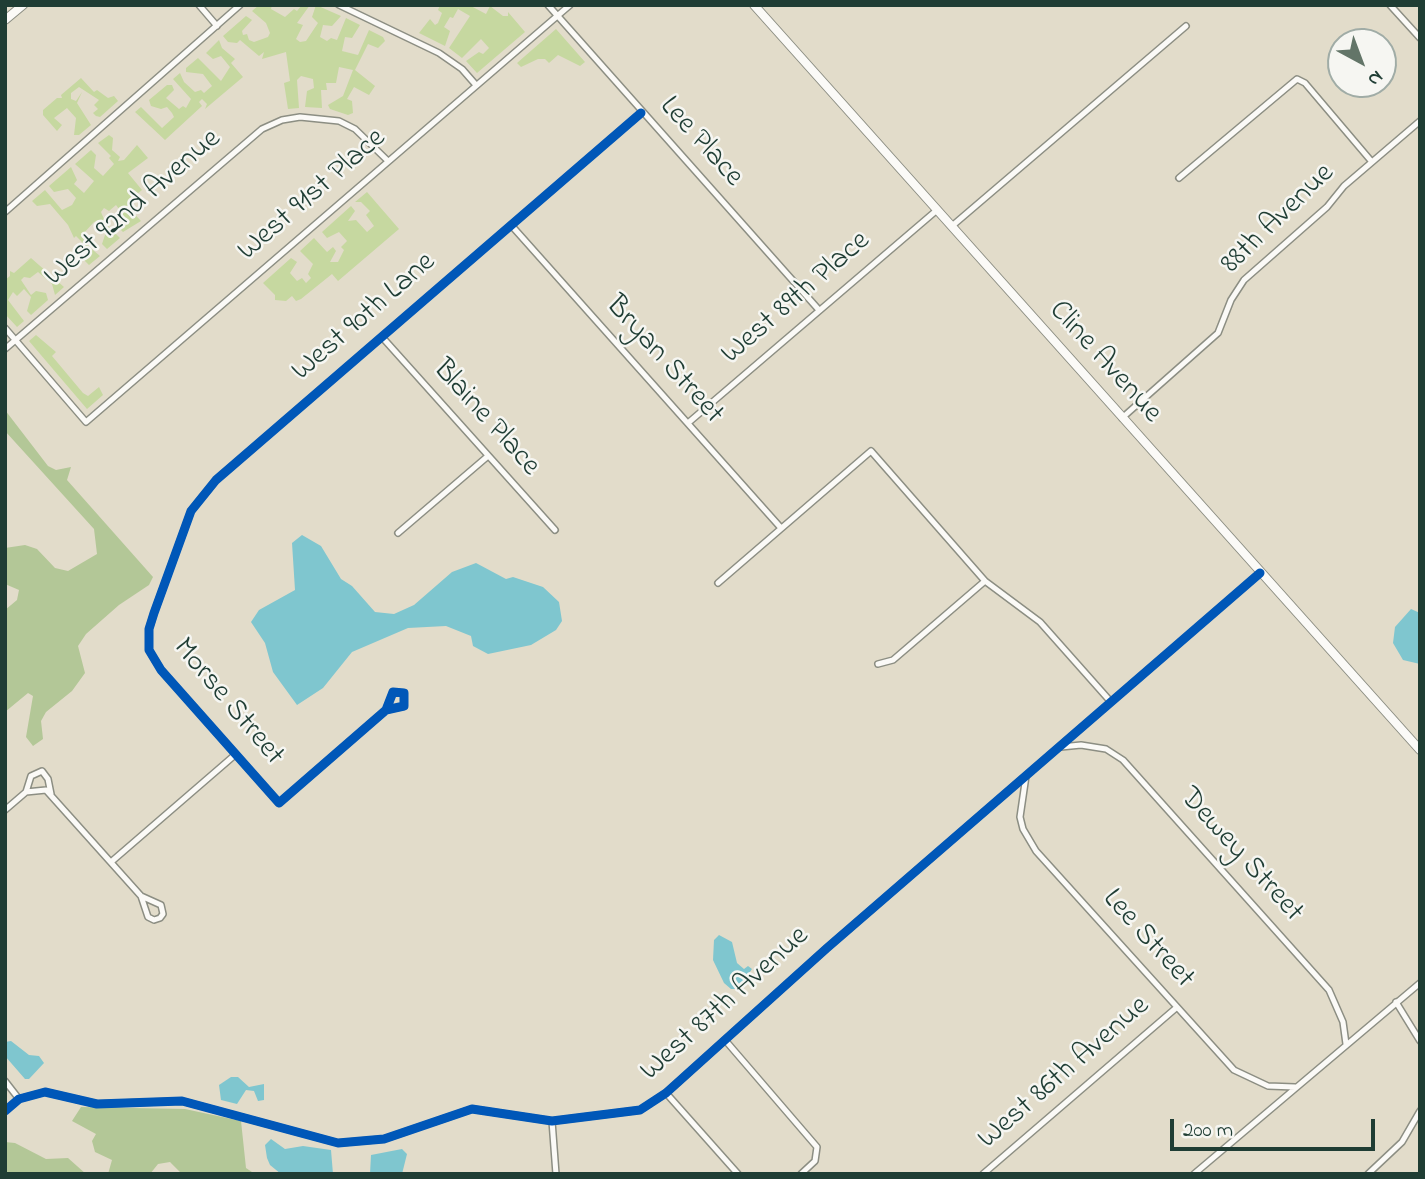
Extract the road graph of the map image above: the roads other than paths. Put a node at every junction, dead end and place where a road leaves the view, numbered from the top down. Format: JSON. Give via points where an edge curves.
{"nodes":[{"id":1,"x":23,"y":5,"type":"edge"},
{"id":2,"x":199,"y":5,"type":"edge"},
{"id":3,"x":240,"y":5,"type":"edge"},
{"id":4,"x":339,"y":5,"type":"edge"},
{"id":5,"x":548,"y":5,"type":"edge"},
{"id":6,"x":570,"y":5,"type":"edge"},
{"id":7,"x":754,"y":5,"type":"edge"},
{"id":8,"x":1390,"y":5,"type":"edge"},
{"id":9,"x":558,"y":16,"type":"junction"},
{"id":10,"x":5,"y":20,"type":"edge"},
{"id":11,"x":217,"y":26,"type":"junction"},
{"id":12,"x":1186,"y":26,"type":"dead end"},
{"id":13,"x":1420,"y":37,"type":"edge"},
{"id":14,"x":476,"y":85,"type":"junction"},
{"id":15,"x":641,"y":113,"type":"junction"},
{"id":16,"x":1420,"y":121,"type":"edge"},
{"id":17,"x":388,"y":161,"type":"junction"},
{"id":18,"x":1372,"y":162,"type":"junction"},
{"id":19,"x":1179,"y":178,"type":"dead end"},
{"id":20,"x":937,"y":210,"type":"junction"},
{"id":21,"x":5,"y":212,"type":"edge"},
{"id":22,"x":511,"y":225,"type":"junction"},
{"id":23,"x":951,"y":226,"type":"junction"},
{"id":24,"x":819,"y":310,"type":"junction"},
{"id":25,"x":5,"y":328,"type":"edge"},
{"id":26,"x":382,"y":337,"type":"junction"},
{"id":27,"x":16,"y":340,"type":"junction"},
{"id":28,"x":5,"y":349,"type":"edge"},
{"id":29,"x":1122,"y":418,"type":"junction"},
{"id":30,"x":688,"y":423,"type":"junction"},
{"id":31,"x":488,"y":456,"type":"junction"},
{"id":32,"x":780,"y":528,"type":"junction"},
{"id":33,"x":555,"y":530,"type":"dead end"},
{"id":34,"x":398,"y":533,"type":"dead end"},
{"id":35,"x":1260,"y":573,"type":"junction"},
{"id":36,"x":985,"y":581,"type":"junction"},
{"id":37,"x":718,"y":583,"type":"dead end"},
{"id":38,"x":162,"y":590,"type":"joint"},
{"id":39,"x":878,"y":664,"type":"dead end"},
{"id":40,"x":1111,"y":702,"type":"junction"},
{"id":41,"x":386,"y":710,"type":"dead end"},
{"id":42,"x":1059,"y":747,"type":"junction"},
{"id":43,"x":1420,"y":750,"type":"edge"},
{"id":44,"x":236,"y":754,"type":"junction"},
{"id":45,"x":1026,"y":776,"type":"junction"},
{"id":46,"x":26,"y":792,"type":"junction"},
{"id":47,"x":51,"y":794,"type":"junction"},
{"id":48,"x":5,"y":810,"type":"edge"},
{"id":49,"x":111,"y":862,"type":"junction"},
{"id":50,"x":141,"y":896,"type":"junction"},
{"id":51,"x":1420,"y":983,"type":"edge"},
{"id":52,"x":1396,"y":1002,"type":"junction"},
{"id":53,"x":1176,"y":1008,"type":"junction"},
{"id":54,"x":724,"y":1040,"type":"junction"},
{"id":55,"x":1420,"y":1041,"type":"edge"},
{"id":56,"x":1346,"y":1044,"type":"junction"},
{"id":57,"x":5,"y":1081,"type":"edge"},
{"id":58,"x":1295,"y":1087,"type":"junction"},
{"id":59,"x":666,"y":1093,"type":"junction"},
{"id":60,"x":19,"y":1099,"type":"junction"},
{"id":61,"x":5,"y":1111,"type":"edge"},
{"id":62,"x":1420,"y":1111,"type":"edge"},
{"id":63,"x":552,"y":1121,"type":"junction"},
{"id":64,"x":556,"y":1174,"type":"edge"},
{"id":65,"x":738,"y":1174,"type":"edge"},
{"id":66,"x":801,"y":1174,"type":"edge"},
{"id":67,"x":984,"y":1174,"type":"edge"},
{"id":68,"x":1194,"y":1174,"type":"edge"},
{"id":69,"x":1368,"y":1174,"type":"edge"}],
"edges":[{"from":1,"to":10,"type":"street"},
{"from":2,"to":11,"type":"street"},
{"from":3,"to":11,"type":"street"},
{"from":4,"to":14,"type":"street","via":[[439,53]]},
{"from":5,"to":9,"type":"street","name":"Lee Place"},
{"from":6,"to":9,"type":"street","name":"West 91st Place"},
{"from":7,"to":20,"type":"street","name":"Cline Avenue"},
{"from":8,"to":13,"type":"street"},
{"from":9,"to":14,"type":"street","name":"West 91st Place"},
{"from":9,"to":15,"type":"street","name":"Lee Place"},
{"from":11,"to":21,"type":"street"},
{"from":12,"to":23,"type":"street"},
{"from":14,"to":17,"type":"street","name":"West 91st Place"},
{"from":15,"to":22,"type":"street","name":"West 90th Lane"},
{"from":15,"to":24,"type":"street","name":"Lee Place"},
{"from":16,"to":18,"type":"street","name":"88th Avenue"},
{"from":17,"to":27,"type":"street","name":"West 92nd Avenue","via":[[350,127],[323,117],[282,120],[262,129]]},
{"from":17,"to":27,"type":"street","name":"West 91st Place","via":[[86,422]]},
{"from":18,"to":19,"type":"street","via":[[1297,79]]},
{"from":18,"to":29,"type":"street","name":"88th Avenue","via":[[1244,280],[1210,342]]},
{"from":20,"to":23,"type":"street","name":"Cline Avenue"},
{"from":20,"to":24,"type":"street","name":"West 89th Place"},
{"from":22,"to":26,"type":"street","name":"West 90th Lane"},
{"from":22,"to":30,"type":"street","name":"Bryan Street"},
{"from":23,"to":29,"type":"street","name":"Cline Avenue"},
{"from":24,"to":30,"type":"street","name":"West 89th Place"},
{"from":25,"to":27,"type":"street"},
{"from":26,"to":31,"type":"street","name":"Blaine Place"},
{"from":26,"to":38,"type":"street","name":"West 90th Lane","via":[[201,495]]},
{"from":27,"to":28,"type":"street","name":"West 92nd Avenue"},
{"from":29,"to":35,"type":"street","name":"Cline Avenue"},
{"from":30,"to":32,"type":"street","name":"Bryan Street"},
{"from":31,"to":33,"type":"street","name":"Blaine Place"},
{"from":31,"to":34,"type":"street"},
{"from":32,"to":36,"type":"street","via":[[871,451]]},
{"from":32,"to":37,"type":"street"},
{"from":35,"to":40,"type":"street","name":"West 87th Avenue"},
{"from":35,"to":43,"type":"street","name":"Cline Avenue"},
{"from":36,"to":39,"type":"street","via":[[893,660]]},
{"from":36,"to":40,"type":"street","via":[[1040,622]]},
{"from":38,"to":44,"type":"street","name":"Morse Street","via":[[149,629],[151,655]]},
{"from":40,"to":42,"type":"street","name":"West 87th Avenue"},
{"from":41,"to":44,"type":"street","name":"Morse Street","via":[[279,803]]},
{"from":42,"to":45,"type":"street","name":"West 87th Avenue"},
{"from":42,"to":56,"type":"street","name":"Dewey Street","via":[[1106,749],[1123,760],[1329,990],[1343,1022]]},
{"from":44,"to":49,"type":"street"},
{"from":45,"to":53,"type":"street","name":"Lee Street","via":[[1020,817],[1029,840]]},
{"from":45,"to":54,"type":"street","name":"West 87th Avenue"},
{"from":46,"to":47,"type":"street","via":[[38,789]]},
{"from":46,"to":47,"type":"street","via":[[36,772],[45,774]]},
{"from":46,"to":48,"type":"street"},
{"from":47,"to":49,"type":"street"},
{"from":49,"to":50,"type":"street"},
{"from":50,"to":50,"type":"street","via":[[161,905],[160,918],[145,915]]},
{"from":51,"to":52,"type":"street"},
{"from":52,"to":55,"type":"street"},
{"from":52,"to":56,"type":"street"},
{"from":53,"to":58,"type":"street","name":"Lee Street","via":[[1234,1070],[1268,1086]]},
{"from":53,"to":67,"type":"street","name":"West 86th Avenue"},
{"from":54,"to":59,"type":"street","name":"West 87th Avenue"},
{"from":54,"to":66,"type":"street","via":[[817,1147],[816,1161]]},
{"from":56,"to":58,"type":"street"},
{"from":57,"to":60,"type":"street"},
{"from":58,"to":68,"type":"street"},
{"from":59,"to":63,"type":"street","name":"West 87th Avenue","via":[[628,1114]]},
{"from":59,"to":65,"type":"street"},
{"from":60,"to":61,"type":"street"},
{"from":60,"to":63,"type":"street","name":"West 87th Avenue","via":[[45,1092],[97,1104],[182,1101],[338,1143],[384,1139],[472,1108]]},
{"from":62,"to":69,"type":"street","via":[[1402,1142]]},
{"from":63,"to":64,"type":"street"}]}
